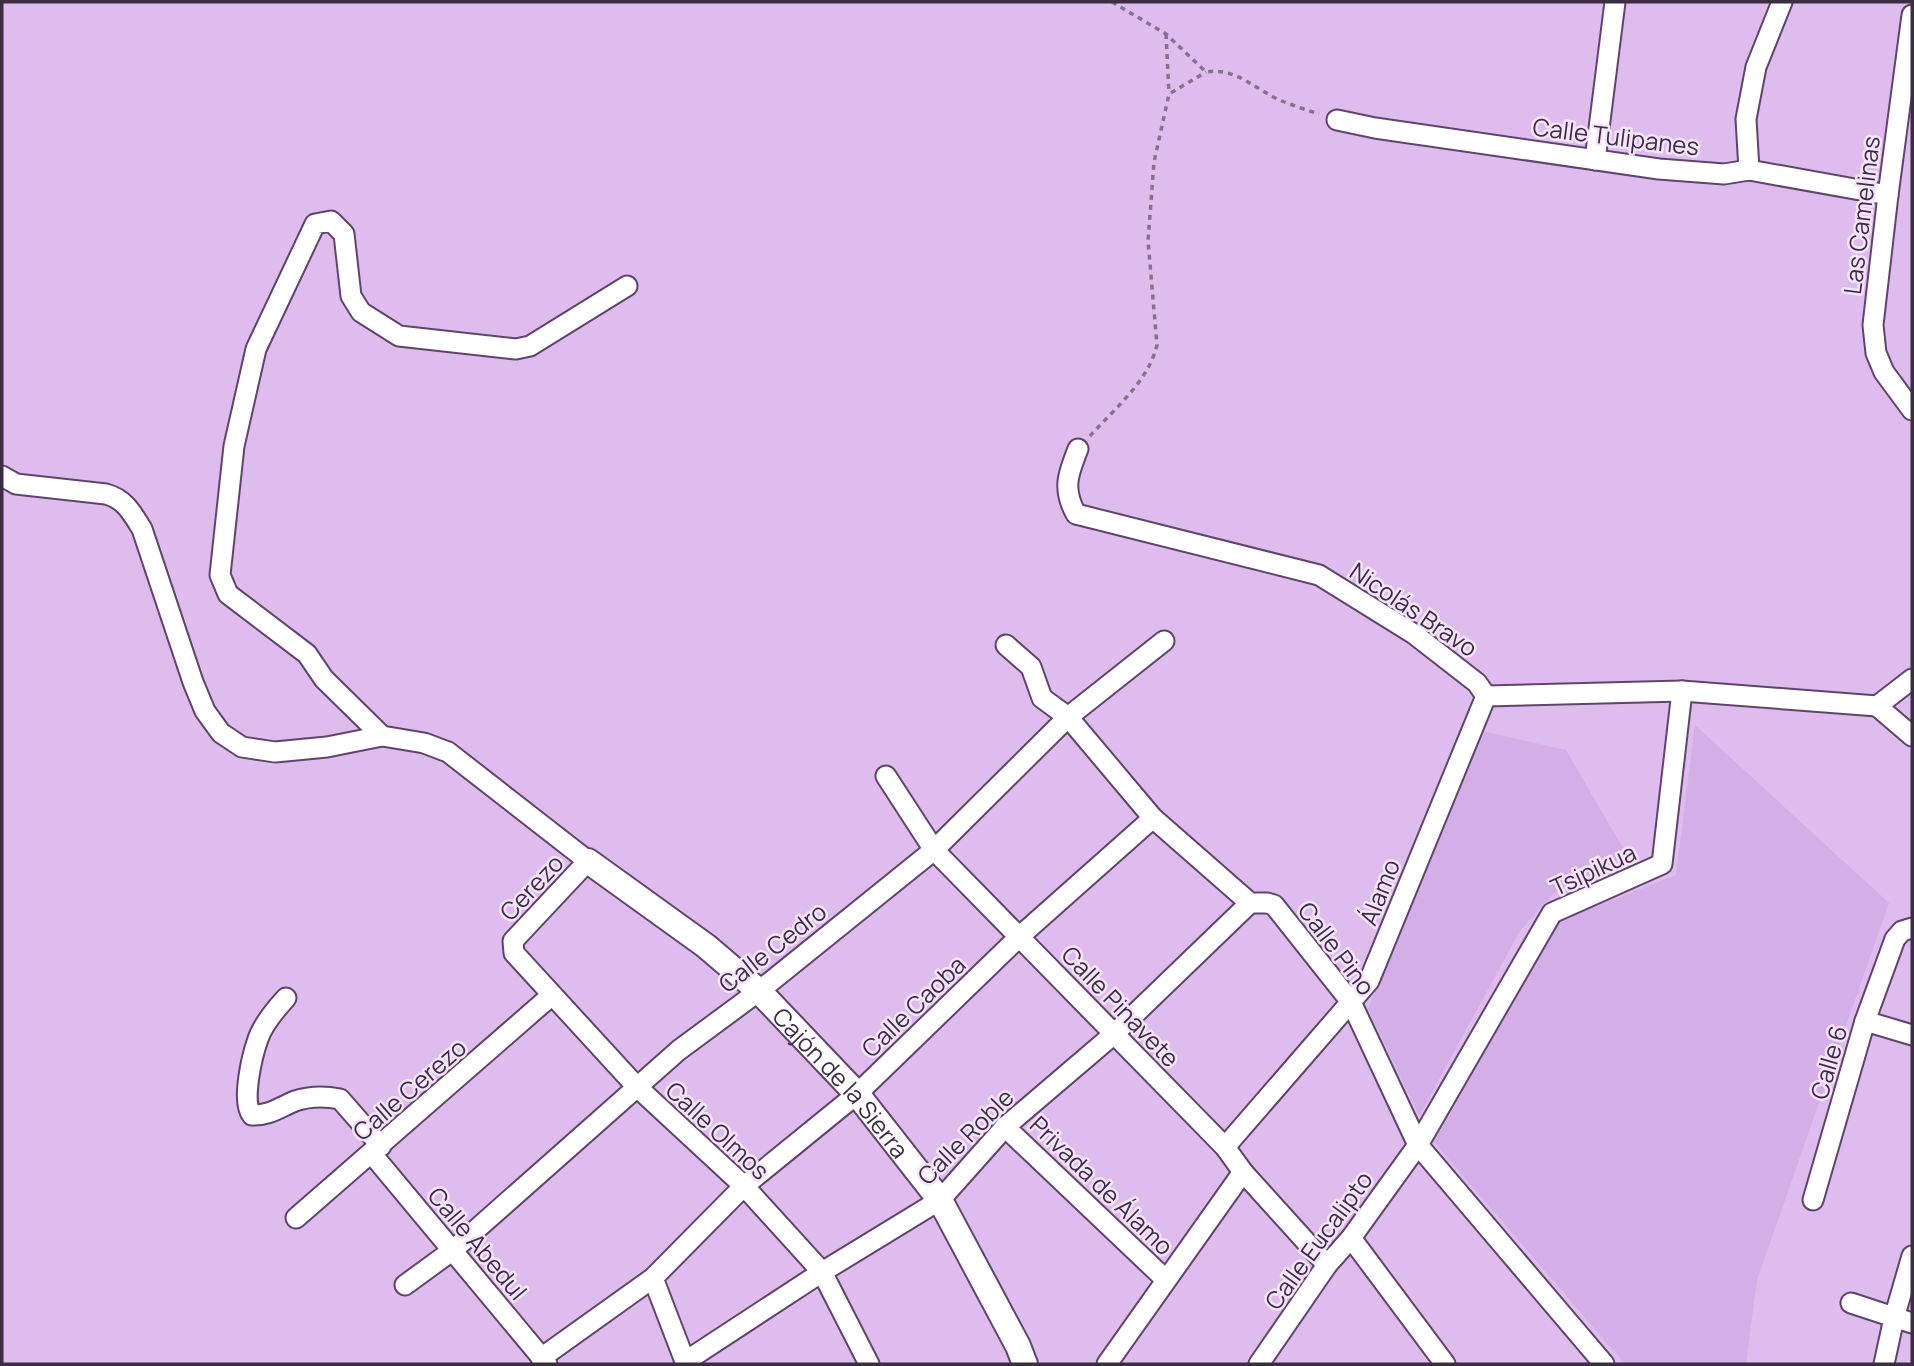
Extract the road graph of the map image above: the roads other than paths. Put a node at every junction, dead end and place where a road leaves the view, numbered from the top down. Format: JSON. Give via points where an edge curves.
{"nodes":[{"id":1,"x":1615,"y":2,"type":"edge"},
{"id":2,"x":1782,"y":2,"type":"edge"},
{"id":3,"x":1912,"y":15,"type":"edge"},
{"id":4,"x":1338,"y":120,"type":"road end"},
{"id":5,"x":1595,"y":160,"type":"junction"},
{"id":6,"x":1749,"y":170,"type":"junction"},
{"id":7,"x":1888,"y":195,"type":"junction"},
{"id":8,"x":627,"y":286,"type":"dead end"},
{"id":9,"x":1912,"y":410,"type":"edge"},
{"id":10,"x":1077,"y":449,"type":"road end"},
{"id":11,"x":2,"y":476,"type":"edge"},
{"id":12,"x":1164,"y":641,"type":"dead end"},
{"id":13,"x":1006,"y":645,"type":"dead end"},
{"id":14,"x":1912,"y":679,"type":"edge"},
{"id":15,"x":1682,"y":691,"type":"junction"},
{"id":16,"x":1486,"y":696,"type":"junction"},
{"id":17,"x":1877,"y":706,"type":"junction"},
{"id":18,"x":1068,"y":717,"type":"junction"},
{"id":19,"x":382,"y":736,"type":"junction"},
{"id":20,"x":1912,"y":736,"type":"edge"},
{"id":21,"x":886,"y":776,"type":"dead end"},
{"id":22,"x":1153,"y":818,"type":"junction"},
{"id":23,"x":934,"y":850,"type":"junction"},
{"id":24,"x":588,"y":861,"type":"junction"},
{"id":25,"x":1250,"y":903,"type":"junction"},
{"id":26,"x":1912,"y":928,"type":"edge"},
{"id":27,"x":1019,"y":937,"type":"junction"},
{"id":28,"x":512,"y":947,"type":"joint"},
{"id":29,"x":759,"y":990,"type":"junction"},
{"id":30,"x":552,"y":995,"type":"junction"},
{"id":31,"x":286,"y":998,"type":"dead end"},
{"id":32,"x":1350,"y":1002,"type":"junction"},
{"id":33,"x":1865,"y":1021,"type":"junction"},
{"id":34,"x":1114,"y":1034,"type":"junction"},
{"id":35,"x":1912,"y":1035,"type":"edge"},
{"id":36,"x":636,"y":1086,"type":"junction"},
{"id":37,"x":857,"y":1094,"type":"junction"},
{"id":38,"x":1005,"y":1127,"type":"junction"},
{"id":39,"x":1418,"y":1146,"type":"junction"},
{"id":40,"x":1225,"y":1147,"type":"junction"},
{"id":41,"x":376,"y":1150,"type":"junction"},
{"id":42,"x":1243,"y":1172,"type":"junction"},
{"id":43,"x":744,"y":1186,"type":"junction"},
{"id":44,"x":940,"y":1199,"type":"junction"},
{"id":45,"x":1813,"y":1200,"type":"dead end"},
{"id":46,"x":296,"y":1218,"type":"dead end"},
{"id":47,"x":1350,"y":1238,"type":"junction"},
{"id":48,"x":453,"y":1250,"type":"junction"},
{"id":49,"x":1912,"y":1256,"type":"edge"},
{"id":50,"x":1327,"y":1265,"type":"junction"},
{"id":51,"x":821,"y":1272,"type":"junction"},
{"id":52,"x":653,"y":1278,"type":"junction"},
{"id":53,"x":1165,"y":1279,"type":"junction"},
{"id":54,"x":405,"y":1285,"type":"dead end"},
{"id":55,"x":1852,"y":1303,"type":"dead end"},
{"id":56,"x":1903,"y":1321,"type":"edge"},
{"id":57,"x":544,"y":1361,"type":"edge"},
{"id":58,"x":686,"y":1363,"type":"edge"},
{"id":59,"x":869,"y":1364,"type":"edge"},
{"id":60,"x":1025,"y":1364,"type":"edge"},
{"id":61,"x":1107,"y":1364,"type":"edge"},
{"id":62,"x":1259,"y":1364,"type":"edge"},
{"id":63,"x":1445,"y":1364,"type":"edge"},
{"id":64,"x":1604,"y":1364,"type":"edge"},
{"id":65,"x":1884,"y":1364,"type":"edge"}],
"edges":[{"from":1,"to":5,"type":"street"},
{"from":2,"to":6,"type":"street","via":[[1756,67],[1746,119]]},
{"from":3,"to":7,"type":"street","name":"Las Camelinas"},
{"from":4,"to":5,"type":"street","name":"Calle Tulipanes"},
{"from":5,"to":6,"type":"street","name":"Calle Tulipanes","via":[[1724,174]]},
{"from":6,"to":7,"type":"street","name":"Calle Tulipanes"},
{"from":7,"to":9,"type":"street","name":"Las Camelinas","via":[[1873,326],[1884,372]]},
{"from":8,"to":19,"type":"street","via":[[530,346],[516,349],[399,336],[355,305],[344,234],[331,221],[315,224],[256,349],[234,446],[220,575],[228,594],[307,654],[324,679]]},
{"from":10,"to":16,"type":"street","name":"Nicolás Bravo","via":[[1067,491],[1076,514],[1319,575],[1414,634],[1477,682]]},
{"from":11,"to":19,"type":"street","via":[[16,484],[106,494],[118,497],[128,507],[142,529],[193,682],[221,733],[242,747],[275,752]]},
{"from":12,"to":18,"type":"street","name":"Calle Cedro"},
{"from":13,"to":18,"type":"street","name":"Calle Pino","via":[[1031,667],[1042,698]]},
{"from":14,"to":17,"type":"street"},
{"from":15,"to":16,"type":"street"},
{"from":15,"to":17,"type":"street"},
{"from":15,"to":39,"type":"street","name":"Tsipikua","via":[[1662,864],[1552,913]]},
{"from":16,"to":32,"type":"street","name":"Álamo","via":[[1369,981]]},
{"from":17,"to":20,"type":"street"},
{"from":18,"to":22,"type":"street","name":"Calle Pino"},
{"from":18,"to":23,"type":"street","name":"Calle Cedro"},
{"from":19,"to":24,"type":"street","via":[[448,752]]},
{"from":21,"to":23,"type":"street","name":"Calle Pinavete"},
{"from":22,"to":25,"type":"street","name":"Calle Pino"},
{"from":22,"to":27,"type":"street","name":"Calle Caoba"},
{"from":23,"to":27,"type":"street","name":"Calle Pinavete"},
{"from":23,"to":29,"type":"street","name":"Calle Cedro"},
{"from":24,"to":28,"type":"street","name":"Cerezo"},
{"from":24,"to":29,"type":"street","name":"Cajón de la Sierra"},
{"from":25,"to":32,"type":"street","name":"Calle Pino","via":[[1274,905]]},
{"from":25,"to":34,"type":"street","name":"Calle Roble"},
{"from":26,"to":33,"type":"street","name":"Calle 6","via":[[1895,939]]},
{"from":27,"to":34,"type":"street","name":"Calle Pinavete"},
{"from":27,"to":37,"type":"street","name":"Calle Caoba"},
{"from":28,"to":30,"type":"street","name":"Calle Olmos"},
{"from":29,"to":36,"type":"street","name":"Calle Cedro"},
{"from":29,"to":37,"type":"street","name":"Cajón de la Sierra"},
{"from":30,"to":36,"type":"street","name":"Calle Olmos"},
{"from":30,"to":41,"type":"street","name":"Calle Cerezo"},
{"from":31,"to":41,"type":"street","via":[[258,1040],[247,1109],[264,1116],[295,1101],[340,1099]]},
{"from":32,"to":39,"type":"street","name":"Calle Pino"},
{"from":32,"to":40,"type":"street","name":"Álamo"},
{"from":33,"to":35,"type":"street"},
{"from":33,"to":45,"type":"street","name":"Calle 6"},
{"from":34,"to":38,"type":"street","name":"Calle Roble"},
{"from":34,"to":40,"type":"street","name":"Calle Pinavete"},
{"from":36,"to":43,"type":"street","name":"Calle Olmos"},
{"from":36,"to":48,"type":"street","name":"Calle Cedro"},
{"from":37,"to":43,"type":"street","name":"Calle Caoba"},
{"from":37,"to":44,"type":"street","name":"Cajón de la Sierra"},
{"from":38,"to":44,"type":"street","name":"Calle Roble"},
{"from":38,"to":53,"type":"street","name":"Privada de Álamo"},
{"from":39,"to":47,"type":"street","name":"Calle Eucalipto"},
{"from":39,"to":64,"type":"street","name":"Calle Pino"},
{"from":40,"to":42,"type":"street","name":"Calle Pinavete"},
{"from":41,"to":46,"type":"street","name":"Calle Cerezo"},
{"from":41,"to":48,"type":"street","name":"Calle Abedul"},
{"from":42,"to":50,"type":"street","name":"Calle Pinavete"},
{"from":42,"to":53,"type":"street"},
{"from":43,"to":51,"type":"street","name":"Calle Olmos"},
{"from":43,"to":52,"type":"street","name":"Calle Caoba"},
{"from":44,"to":51,"type":"street","name":"Calle Roble"},
{"from":44,"to":60,"type":"street","name":"Cajón de la Sierra"},
{"from":47,"to":50,"type":"street","name":"Calle Eucalipto"},
{"from":47,"to":63,"type":"street"},
{"from":48,"to":54,"type":"street","name":"Calle Cedro"},
{"from":48,"to":57,"type":"street","name":"Calle Abedul"},
{"from":49,"to":56,"type":"street"},
{"from":50,"to":62,"type":"street","name":"Calle Eucalipto"},
{"from":51,"to":58,"type":"street","name":"Calle Roble"},
{"from":51,"to":59,"type":"street","name":"Calle Olmos"},
{"from":52,"to":57,"type":"street","name":"Calle Caoba"},
{"from":52,"to":58,"type":"street"},
{"from":53,"to":61,"type":"street"},
{"from":55,"to":56,"type":"street"},
{"from":56,"to":65,"type":"street"}]}
